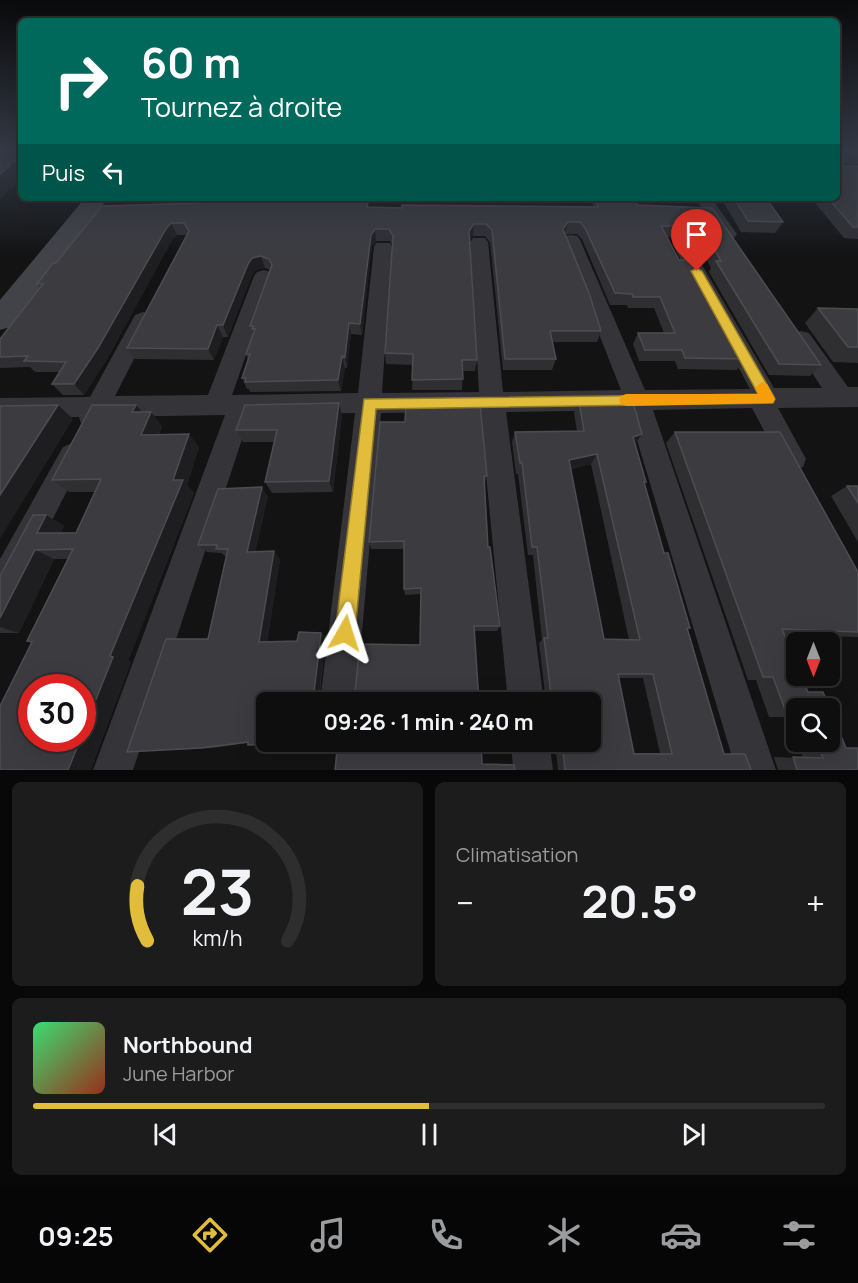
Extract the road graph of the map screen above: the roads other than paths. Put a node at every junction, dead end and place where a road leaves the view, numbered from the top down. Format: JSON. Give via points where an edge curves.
{"nodes":[{"id":1,"x":95,"y":201,"type":"edge"},
{"id":2,"x":705,"y":201,"type":"edge"},
{"id":3,"x":571,"y":240,"type":"dead end"},
{"id":4,"x":479,"y":242,"type":"dead end"},
{"id":5,"x":383,"y":247,"type":"dead end"},
{"id":6,"x":685,"y":251,"type":"dead end"},
{"id":7,"x":742,"y":255,"type":"edge"},
{"id":8,"x":264,"y":276,"type":"dead end"},
{"id":9,"x":151,"y":303,"type":"edge"},
{"id":10,"x":0,"y":320,"type":"edge"},
{"id":11,"x":788,"y":321,"type":"edge"},
{"id":12,"x":850,"y":396,"type":"edge"},
{"id":13,"x":764,"y":399,"type":"junction"},
{"id":14,"x":637,"y":400,"type":"junction"},
{"id":15,"x":492,"y":403,"type":"junction"},
{"id":16,"x":369,"y":404,"type":"junction"},
{"id":17,"x":228,"y":405,"type":"junction"},
{"id":18,"x":98,"y":407,"type":"junction"},
{"id":19,"x":0,"y":408,"type":"edge"},
{"id":20,"x":806,"y":483,"type":"edge"},
{"id":21,"x":0,"y":591,"type":"edge"},
{"id":22,"x":339,"y":692,"type":"edge"},
{"id":23,"x":525,"y":692,"type":"edge"},
{"id":24,"x":531,"y":752,"type":"edge"},
{"id":25,"x":113,"y":770,"type":"edge"},
{"id":26,"x":533,"y":770,"type":"edge"},
{"id":27,"x":756,"y":770,"type":"edge"}],
"edges":[{"from":1,"to":10,"type":"street"},
{"from":2,"to":7,"type":"street"},
{"from":3,"to":14,"type":"street"},
{"from":4,"to":15,"type":"street"},
{"from":5,"to":16,"type":"street"},
{"from":6,"to":13,"type":"street"},
{"from":8,"to":17,"type":"street"},
{"from":9,"to":18,"type":"street"},
{"from":11,"to":12,"type":"street"},
{"from":12,"to":13,"type":"street"},
{"from":13,"to":14,"type":"street"},
{"from":13,"to":20,"type":"street"},
{"from":14,"to":15,"type":"street"},
{"from":14,"to":27,"type":"street"},
{"from":15,"to":16,"type":"street"},
{"from":15,"to":23,"type":"street"},
{"from":16,"to":17,"type":"street"},
{"from":16,"to":22,"type":"street"},
{"from":17,"to":18,"type":"street"},
{"from":17,"to":25,"type":"street"},
{"from":18,"to":19,"type":"street"},
{"from":18,"to":21,"type":"street"},
{"from":24,"to":26,"type":"street"}]}
